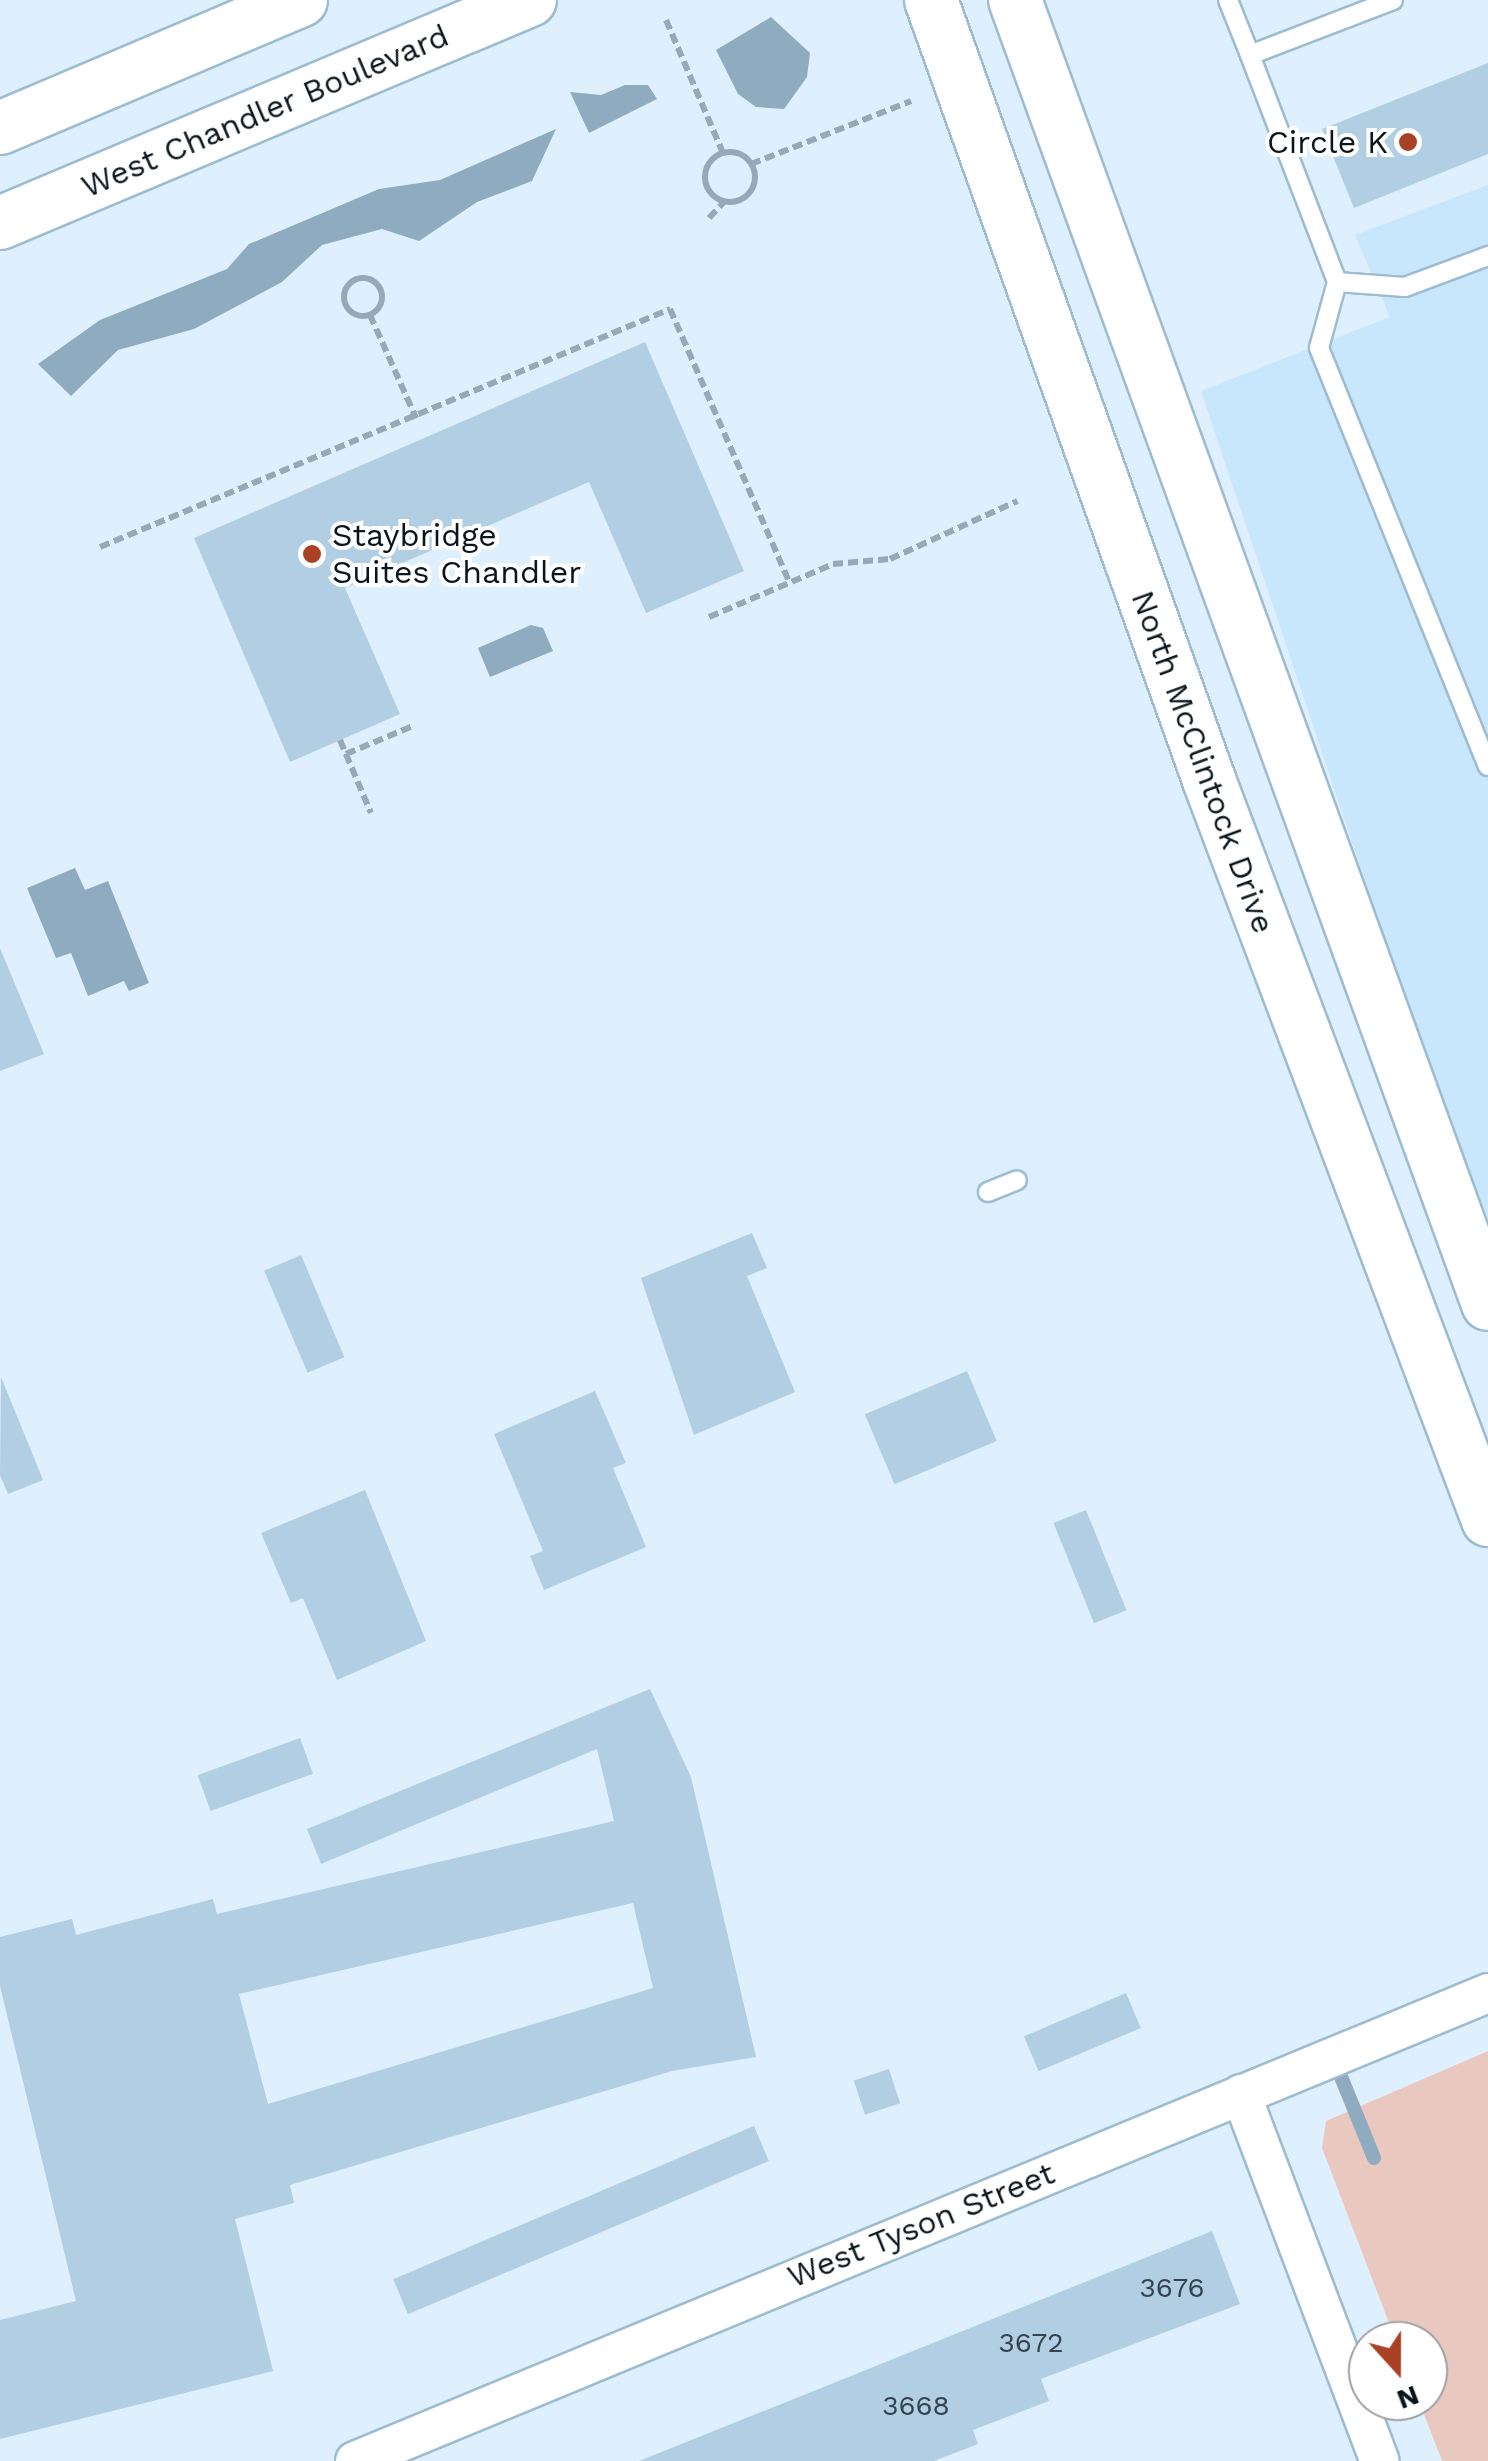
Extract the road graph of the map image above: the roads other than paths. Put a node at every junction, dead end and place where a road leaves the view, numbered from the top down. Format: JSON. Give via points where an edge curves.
{"nodes":[{"id":1,"x":301,"y":0,"type":"edge"},
{"id":2,"x":530,"y":0,"type":"edge"},
{"id":3,"x":930,"y":0,"type":"edge"},
{"id":4,"x":1016,"y":0,"type":"edge"},
{"id":5,"x":1228,"y":0,"type":"edge"},
{"id":6,"x":1393,"y":0,"type":"edge"},
{"id":7,"x":1250,"y":56,"type":"junction"},
{"id":8,"x":0,"y":128,"type":"edge"},
{"id":9,"x":0,"y":222,"type":"edge"},
{"id":10,"x":1488,"y":256,"type":"edge"},
{"id":11,"x":1337,"y":282,"type":"junction"},
{"id":12,"x":1488,"y":766,"type":"edge"},
{"id":13,"x":1384,"y":1029,"type":"junction"},
{"id":14,"x":1311,"y":1057,"type":"junction"},
{"id":15,"x":1017,"y":1180,"type":"dead end"},
{"id":16,"x":988,"y":1192,"type":"dead end"},
{"id":17,"x":1488,"y":1304,"type":"edge"},
{"id":18,"x":1488,"y":1520,"type":"edge"},
{"id":19,"x":1488,"y":1993,"type":"edge"},
{"id":20,"x":1241,"y":2094,"type":"junction"},
{"id":21,"x":355,"y":2461,"type":"edge"},
{"id":22,"x":1380,"y":2461,"type":"edge"}],
"edges":[{"from":1,"to":8,"type":"main road"},
{"from":2,"to":9,"type":"main road","name":"West Chandler Boulevard"},
{"from":3,"to":14,"type":"main road","name":"North McClintock Drive"},
{"from":4,"to":13,"type":"main road"},
{"from":5,"to":7,"type":"lane"},
{"from":6,"to":7,"type":"lane"},
{"from":7,"to":11,"type":"lane"},
{"from":10,"to":11,"type":"lane","via":[[1404,287]]},
{"from":11,"to":12,"type":"lane","via":[[1319,348]]},
{"from":13,"to":14,"type":"main road"},
{"from":13,"to":17,"type":"main road"},
{"from":14,"to":18,"type":"main road","name":"North McClintock Drive"},
{"from":15,"to":16,"type":"lane"},
{"from":19,"to":20,"type":"street","name":"West Tyson Street"},
{"from":20,"to":21,"type":"street","name":"West Tyson Street"},
{"from":20,"to":22,"type":"street"}]}
